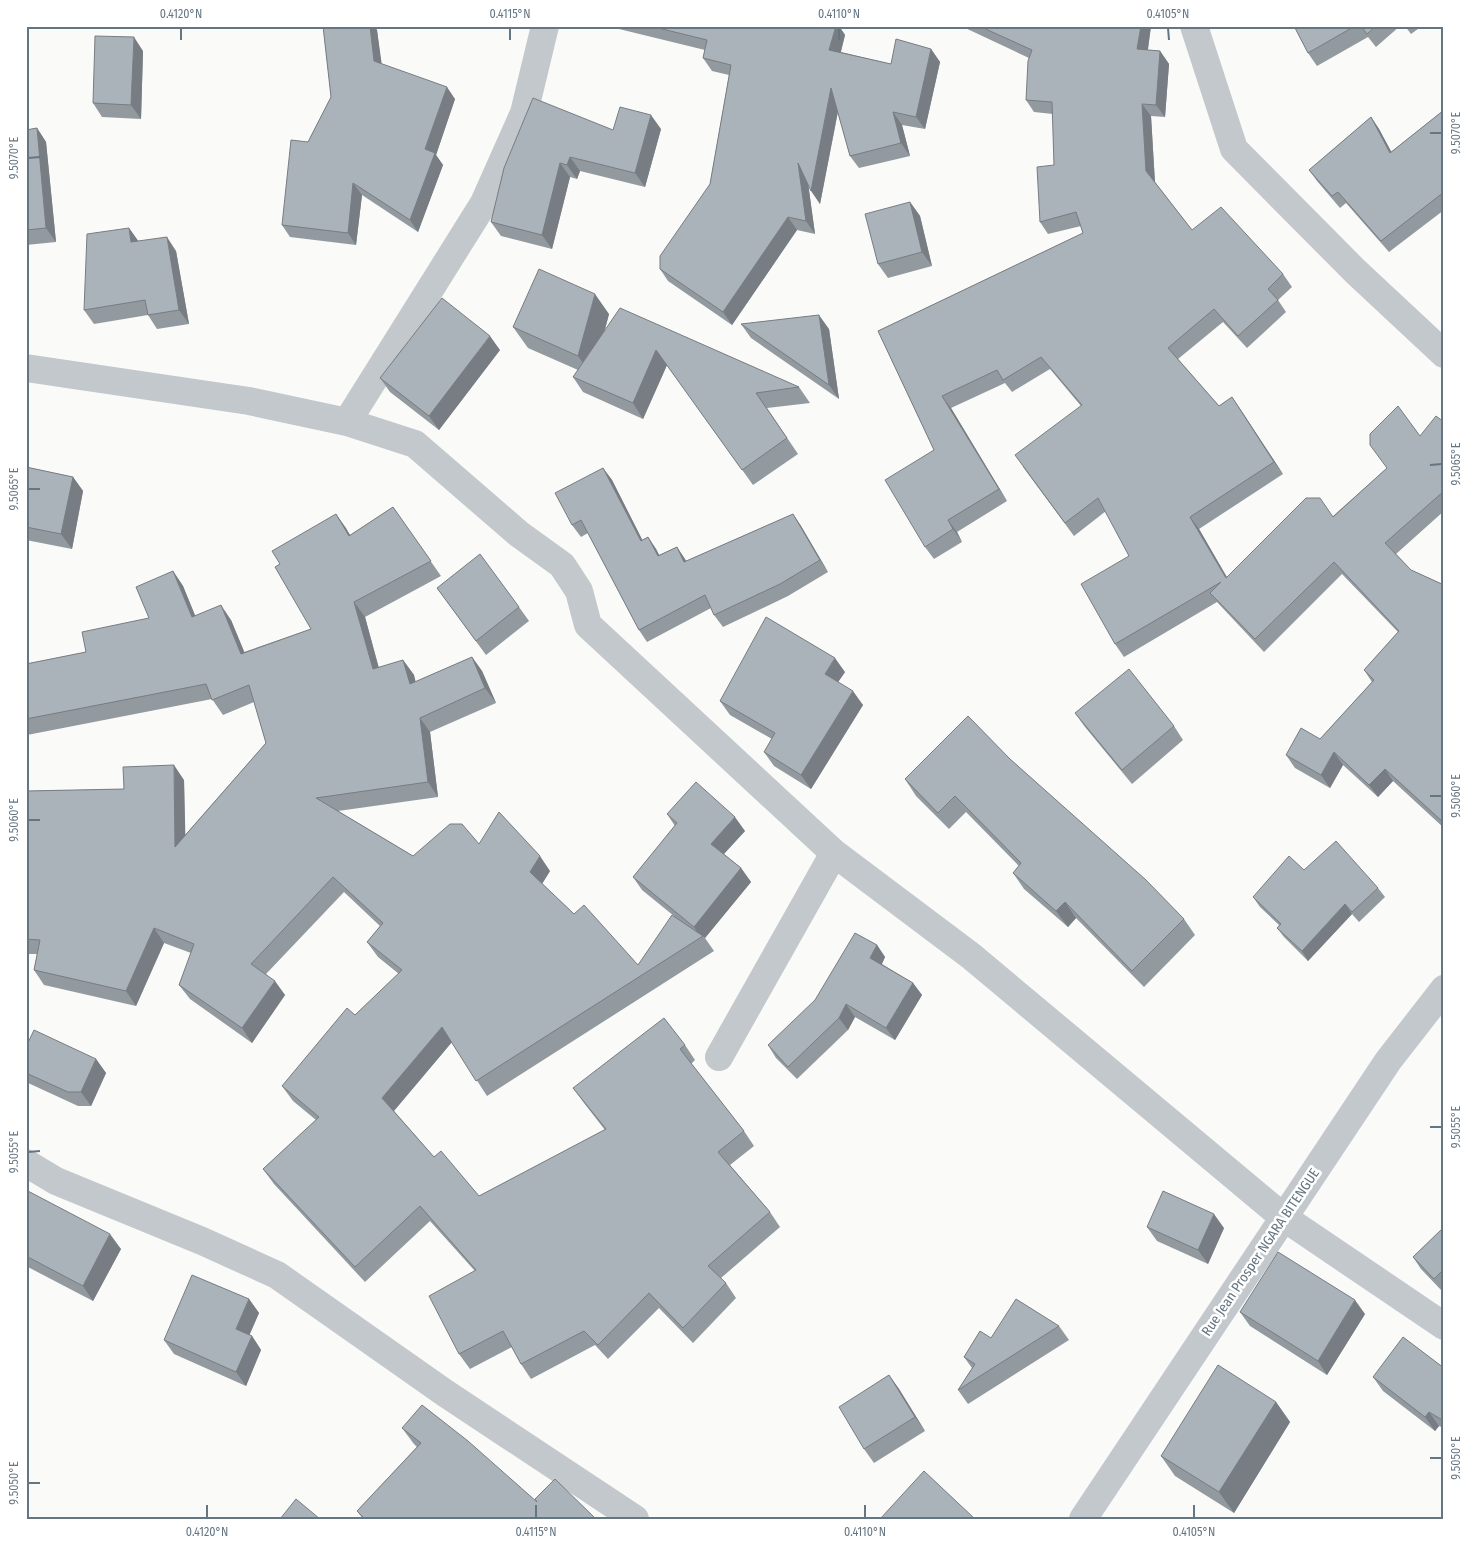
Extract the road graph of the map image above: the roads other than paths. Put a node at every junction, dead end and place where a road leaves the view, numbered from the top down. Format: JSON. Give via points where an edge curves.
{"nodes":[{"id":1,"x":545,"y":26,"type":"edge"},
{"id":2,"x":1194,"y":26,"type":"edge"},
{"id":3,"x":1444,"y":354,"type":"edge"},
{"id":4,"x":26,"y":368,"type":"edge"},
{"id":5,"x":347,"y":422,"type":"junction"},
{"id":6,"x":834,"y":853,"type":"junction"},
{"id":7,"x":1444,"y":989,"type":"edge"},
{"id":8,"x":719,"y":1057,"type":"dead end"},
{"id":9,"x":26,"y":1163,"type":"edge"},
{"id":10,"x":1283,"y":1217,"type":"junction"},
{"id":11,"x":1444,"y":1326,"type":"edge"},
{"id":12,"x":636,"y":1519,"type":"edge"},
{"id":13,"x":1083,"y":1519,"type":"edge"}],
"edges":[{"from":1,"to":5,"type":"street","via":[[524,113],[484,203]]},
{"from":2,"to":3,"type":"street","via":[[1234,149],[1355,271]]},
{"from":4,"to":5,"type":"street","via":[[250,401]]},
{"from":5,"to":6,"type":"street","via":[[416,444],[519,534],[562,565],[579,591],[588,625]]},
{"from":6,"to":8,"type":"street"},
{"from":6,"to":10,"type":"street","via":[[971,956]]},
{"from":7,"to":10,"type":"street","name":"Rue Jean Prosper NGARA BITENGUE","via":[[1388,1061]]},
{"from":9,"to":12,"type":"street","via":[[56,1181],[277,1275],[445,1393]]},
{"from":10,"to":11,"type":"street"},
{"from":10,"to":13,"type":"street","name":"Rue Jean Prosper NGARA BITENGUE"}]}
